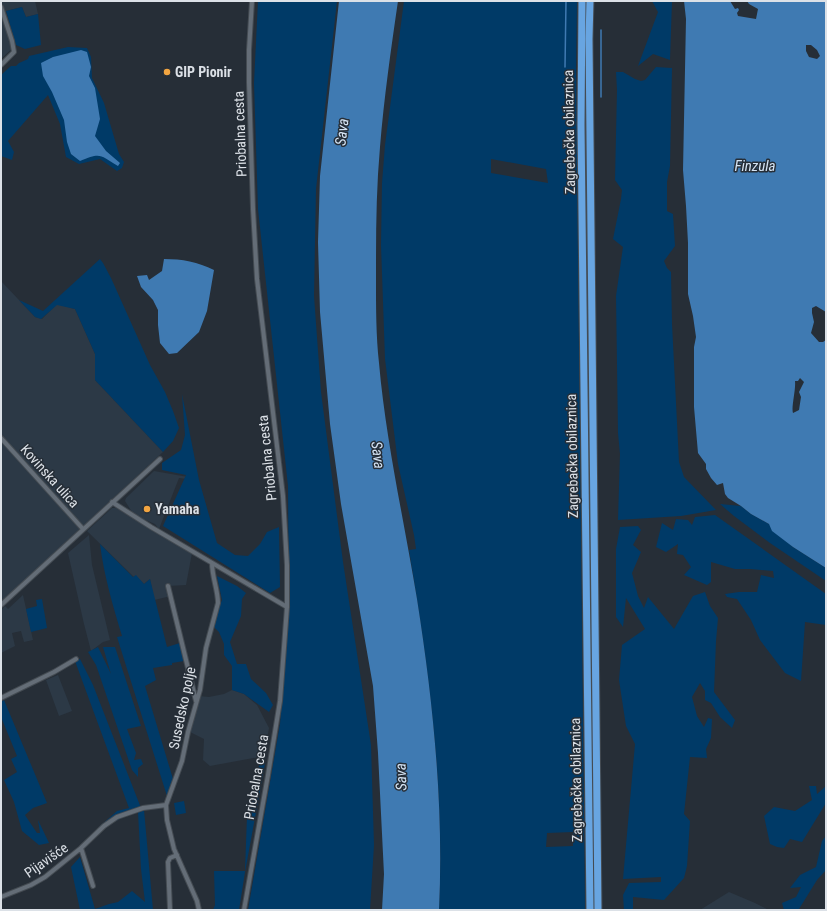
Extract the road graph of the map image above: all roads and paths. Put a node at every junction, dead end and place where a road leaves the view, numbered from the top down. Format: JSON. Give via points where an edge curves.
{"nodes":[{"id":1,"x":252,"y":1,"type":"edge"},
{"id":2,"x":582,"y":1,"type":"edge"},
{"id":3,"x":590,"y":1,"type":"edge"},
{"id":4,"x":1,"y":7,"type":"edge"},
{"id":5,"x":1,"y":65,"type":"edge"},
{"id":6,"x":1,"y":438,"type":"edge"},
{"id":7,"x":160,"y":459,"type":"dead end"},
{"id":8,"x":112,"y":502,"type":"junction"},
{"id":9,"x":83,"y":529,"type":"junction"},
{"id":10,"x":212,"y":563,"type":"junction"},
{"id":11,"x":168,"y":586,"type":"dead end"},
{"id":12,"x":1,"y":605,"type":"edge"},
{"id":13,"x":287,"y":607,"type":"junction"},
{"id":14,"x":76,"y":659,"type":"dead end"},
{"id":15,"x":1,"y":698,"type":"edge"},
{"id":16,"x":196,"y":702,"type":"junction"},
{"id":17,"x":166,"y":805,"type":"junction"},
{"id":18,"x":81,"y":848,"type":"junction"},
{"id":19,"x":177,"y":855,"type":"junction"},
{"id":20,"x":93,"y":886,"type":"dead end"},
{"id":21,"x":1,"y":897,"type":"edge"},
{"id":22,"x":170,"y":910,"type":"edge"},
{"id":23,"x":199,"y":910,"type":"edge"},
{"id":24,"x":244,"y":910,"type":"edge"},
{"id":25,"x":590,"y":910,"type":"edge"},
{"id":26,"x":598,"y":910,"type":"edge"}],
"edges":[{"from":1,"to":13,"type":"street","name":"Priobalna cesta","via":[[249,70],[257,279],[282,496]]},
{"from":2,"to":25,"type":"highway","name":"Zagrebačka obilaznica","via":[[581,126]]},
{"from":3,"to":26,"type":"highway","name":"Zagrebačka obilaznica"},
{"from":4,"to":5,"type":"street","via":[[14,52]]},
{"from":6,"to":9,"type":"street","name":"Kovinska ulica"},
{"from":7,"to":8,"type":"street"},
{"from":8,"to":9,"type":"street"},
{"from":8,"to":10,"type":"street"},
{"from":9,"to":12,"type":"street"},
{"from":10,"to":13,"type":"street"},
{"from":10,"to":16,"type":"street","name":"Susedsko polje","via":[[218,603]]},
{"from":11,"to":16,"type":"street"},
{"from":13,"to":24,"type":"street","name":"Priobalna cesta","via":[[280,701]]},
{"from":14,"to":15,"type":"street"},
{"from":16,"to":17,"type":"street","name":"Susedsko polje","via":[[179,770]]},
{"from":17,"to":18,"type":"street","name":"Pijavišće","via":[[143,808],[117,817]]},
{"from":17,"to":19,"type":"street","name":"Susedsko polje","via":[[170,835]]},
{"from":18,"to":20,"type":"street","name":"Pijavišće"},
{"from":18,"to":21,"type":"street","name":"Pijavišće","via":[[45,877]]},
{"from":19,"to":22,"type":"street","via":[[168,862]]},
{"from":19,"to":23,"type":"street","name":"Susedsko polje"}]}
